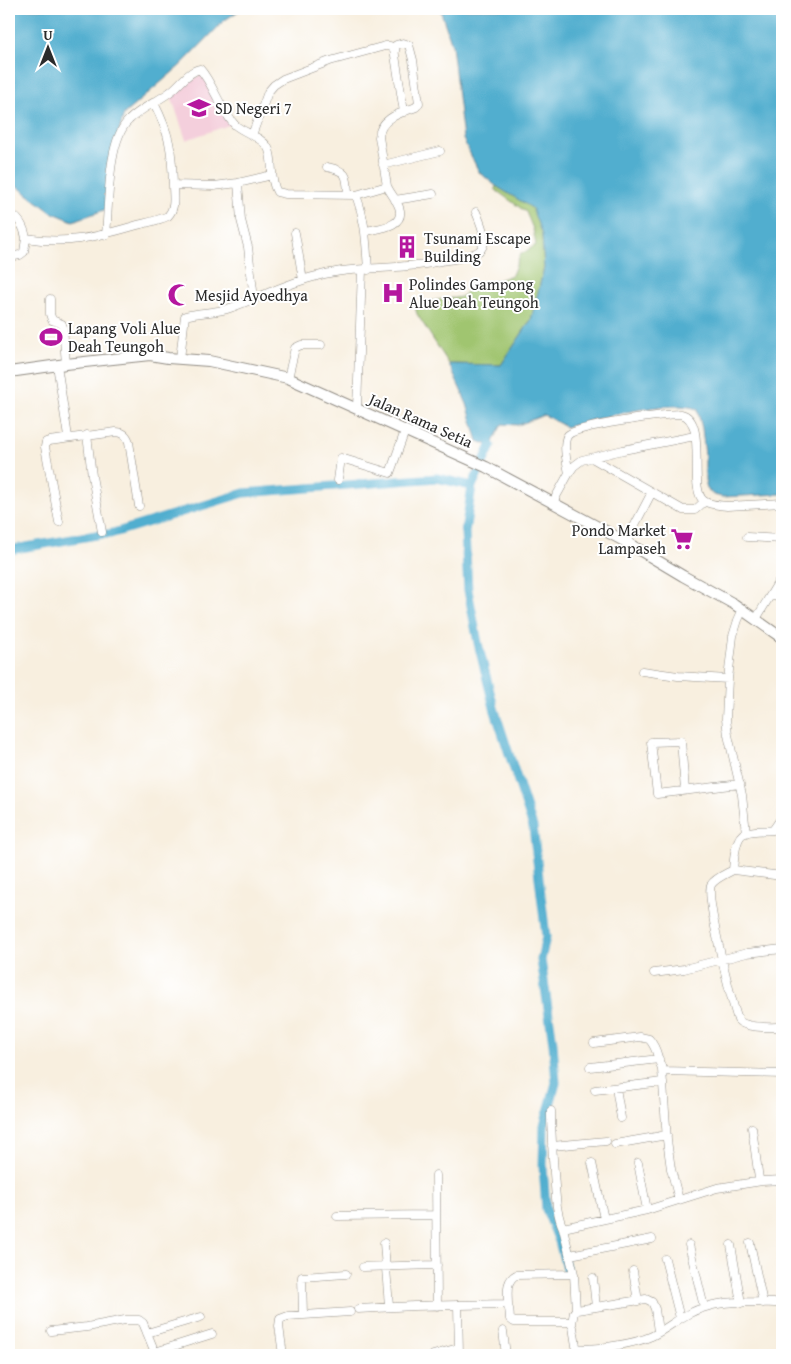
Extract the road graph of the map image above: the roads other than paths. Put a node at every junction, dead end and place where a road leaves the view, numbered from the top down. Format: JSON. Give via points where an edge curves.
{"nodes":[{"id":1,"x":395,"y":51,"type":"junction"},
{"id":2,"x":154,"y":103,"type":"junction"},
{"id":3,"x":404,"y":112,"type":"junction"},
{"id":4,"x":252,"y":135,"type":"junction"},
{"id":5,"x":440,"y":151,"type":"dead end"},
{"id":6,"x":383,"y":165,"type":"junction"},
{"id":7,"x":327,"y":167,"type":"dead end"},
{"id":8,"x":272,"y":175,"type":"junction"},
{"id":9,"x":238,"y":183,"type":"junction"},
{"id":10,"x":173,"y":185,"type":"junction"},
{"id":11,"x":387,"y":186,"type":"junction"},
{"id":12,"x":433,"y":194,"type":"dead end"},
{"id":13,"x":348,"y":195,"type":"junction"},
{"id":14,"x":356,"y":195,"type":"junction"},
{"id":15,"x":395,"y":200,"type":"junction"},
{"id":16,"x":476,"y":212,"type":"dead end"},
{"id":17,"x":9,"y":214,"type":"edge"},
{"id":18,"x":366,"y":231,"type":"junction"},
{"id":19,"x":295,"y":233,"type":"dead end"},
{"id":20,"x":106,"y":235,"type":"junction"},
{"id":21,"x":26,"y":238,"type":"junction"},
{"id":22,"x":9,"y":257,"type":"edge"},
{"id":23,"x":365,"y":270,"type":"junction"},
{"id":24,"x":303,"y":280,"type":"junction"},
{"id":25,"x":50,"y":299,"type":"dead end"},
{"id":26,"x":254,"y":299,"type":"junction"},
{"id":27,"x":321,"y":345,"type":"dead end"},
{"id":28,"x":180,"y":359,"type":"junction"},
{"id":29,"x":62,"y":364,"type":"junction"},
{"id":30,"x":9,"y":372,"type":"edge"},
{"id":31,"x":288,"y":378,"type":"junction"},
{"id":32,"x":357,"y":408,"type":"junction"},
{"id":33,"x":405,"y":430,"type":"junction"},
{"id":34,"x":86,"y":435,"type":"junction"},
{"id":35,"x":695,"y":436,"type":"junction"},
{"id":36,"x":68,"y":437,"type":"junction"},
{"id":37,"x":592,"y":458,"type":"junction"},
{"id":38,"x":569,"y":473,"type":"junction"},
{"id":39,"x":338,"y":480,"type":"dead end"},
{"id":40,"x":652,"y":492,"type":"junction"},
{"id":41,"x":553,"y":502,"type":"junction"},
{"id":42,"x":704,"y":502,"type":"junction"},
{"id":43,"x":782,"y":503,"type":"edge"},
{"id":44,"x":139,"y":506,"type":"dead end"},
{"id":45,"x":59,"y":522,"type":"dead end"},
{"id":46,"x":102,"y":532,"type":"dead end"},
{"id":47,"x":747,"y":537,"type":"dead end"},
{"id":48,"x":782,"y":539,"type":"edge"},
{"id":49,"x":626,"y":542,"type":"junction"},
{"id":50,"x":782,"y":576,"type":"edge"},
{"id":51,"x":772,"y":595,"type":"junction"},
{"id":52,"x":782,"y":599,"type":"edge"},
{"id":53,"x":743,"y":609,"type":"junction"},
{"id":54,"x":756,"y":619,"type":"junction"},
{"id":55,"x":782,"y":638,"type":"edge"},
{"id":56,"x":642,"y":671,"type":"dead end"},
{"id":57,"x":728,"y":680,"type":"junction"},
{"id":58,"x":740,"y":784,"type":"junction"},
{"id":59,"x":685,"y":790,"type":"junction"},
{"id":60,"x":782,"y":816,"type":"edge"},
{"id":61,"x":773,"y":830,"type":"junction"},
{"id":62,"x":782,"y":831,"type":"edge"},
{"id":63,"x":746,"y":833,"type":"junction"},
{"id":64,"x":733,"y":870,"type":"junction"},
{"id":65,"x":782,"y":876,"type":"edge"},
{"id":66,"x":782,"y":949,"type":"edge"},
{"id":67,"x":723,"y":960,"type":"junction"},
{"id":68,"x":654,"y":974,"type":"dead end"},
{"id":69,"x":782,"y":1027,"type":"edge"},
{"id":70,"x":594,"y":1042,"type":"dead end"},
{"id":71,"x":659,"y":1059,"type":"junction"},
{"id":72,"x":590,"y":1067,"type":"dead end"},
{"id":73,"x":662,"y":1070,"type":"junction"},
{"id":74,"x":782,"y":1074,"type":"edge"},
{"id":75,"x":663,"y":1082,"type":"junction"},
{"id":76,"x":616,"y":1088,"type":"junction"},
{"id":77,"x":595,"y":1090,"type":"dead end"},
{"id":78,"x":551,"y":1111,"type":"dead end"},
{"id":79,"x":621,"y":1118,"type":"dead end"},
{"id":80,"x":752,"y":1128,"type":"dead end"},
{"id":81,"x":666,"y":1135,"type":"junction"},
{"id":82,"x":606,"y":1141,"type":"dead end"},
{"id":83,"x":615,"y":1144,"type":"dead end"},
{"id":84,"x":552,"y":1146,"type":"junction"},
{"id":85,"x":592,"y":1163,"type":"dead end"},
{"id":86,"x":638,"y":1163,"type":"dead end"},
{"id":87,"x":436,"y":1175,"type":"dead end"},
{"id":88,"x":782,"y":1180,"type":"edge"},
{"id":89,"x":762,"y":1181,"type":"junction"},
{"id":90,"x":679,"y":1200,"type":"junction"},
{"id":91,"x":647,"y":1210,"type":"junction"},
{"id":92,"x":436,"y":1215,"type":"junction"},
{"id":93,"x":337,"y":1216,"type":"dead end"},
{"id":94,"x":604,"y":1219,"type":"junction"},
{"id":95,"x":563,"y":1228,"type":"junction"},
{"id":96,"x":652,"y":1239,"type":"dead end"},
{"id":97,"x":384,"y":1243,"type":"dead end"},
{"id":98,"x":750,"y":1243,"type":"dead end"},
{"id":99,"x":689,"y":1245,"type":"dead end"},
{"id":100,"x":731,"y":1245,"type":"dead end"},
{"id":101,"x":570,"y":1255,"type":"junction"},
{"id":102,"x":666,"y":1259,"type":"dead end"},
{"id":103,"x":386,"y":1265,"type":"junction"},
{"id":104,"x":437,"y":1265,"type":"junction"},
{"id":105,"x":363,"y":1267,"type":"dead end"},
{"id":106,"x":633,"y":1271,"type":"dead end"},
{"id":107,"x":346,"y":1274,"type":"dead end"},
{"id":108,"x":574,"y":1274,"type":"junction"},
{"id":109,"x":593,"y":1278,"type":"dead end"},
{"id":110,"x":638,"y":1301,"type":"junction"},
{"id":111,"x":741,"y":1303,"type":"junction"},
{"id":112,"x":762,"y":1303,"type":"junction"},
{"id":113,"x":782,"y":1304,"type":"edge"},
{"id":114,"x":458,"y":1305,"type":"junction"},
{"id":115,"x":508,"y":1305,"type":"junction"},
{"id":116,"x":389,"y":1306,"type":"junction"},
{"id":117,"x":437,"y":1306,"type":"junction"},
{"id":118,"x":596,"y":1307,"type":"junction"},
{"id":119,"x":704,"y":1307,"type":"junction"},
{"id":120,"x":576,"y":1311,"type":"junction"},
{"id":121,"x":303,"y":1315,"type":"junction"},
{"id":122,"x":201,"y":1317,"type":"dead end"},
{"id":123,"x":680,"y":1318,"type":"junction"},
{"id":124,"x":572,"y":1323,"type":"junction"},
{"id":125,"x":52,"y":1331,"type":"dead end"},
{"id":126,"x":503,"y":1331,"type":"dead end"},
{"id":127,"x":658,"y":1332,"type":"junction"},
{"id":128,"x":147,"y":1333,"type":"junction"},
{"id":129,"x":212,"y":1334,"type":"dead end"},
{"id":130,"x":459,"y":1352,"type":"edge"},
{"id":131,"x":156,"y":1353,"type":"edge"},
{"id":132,"x":283,"y":1355,"type":"edge"},
{"id":133,"x":433,"y":1355,"type":"edge"},
{"id":134,"x":506,"y":1355,"type":"edge"}],
"edges":[{"from":1,"to":3,"type":"street"},
{"from":1,"to":3,"type":"street","via":[[396,45],[403,43],[409,45],[412,52],[419,103]]},
{"from":1,"to":4,"type":"street","via":[[385,46],[339,58],[283,79],[268,92]]},
{"from":2,"to":4,"type":"street","via":[[200,69],[234,124]]},
{"from":2,"to":10,"type":"street","via":[[168,135]]},
{"from":2,"to":20,"type":"street","via":[[128,120],[118,137],[112,162]]},
{"from":3,"to":6,"type":"street","via":[[385,122],[380,129]]},
{"from":4,"to":8,"type":"street","via":[[269,149]]},
{"from":5,"to":6,"type":"street"},
{"from":6,"to":11,"type":"street"},
{"from":7,"to":13,"type":"street","via":[[338,169],[347,178]]},
{"from":8,"to":9,"type":"street"},
{"from":8,"to":13,"type":"street","via":[[274,188],[280,194]]},
{"from":9,"to":10,"type":"street"},
{"from":9,"to":26,"type":"street"},
{"from":10,"to":20,"type":"street","via":[[174,206],[168,216]]},
{"from":11,"to":14,"type":"street"},
{"from":11,"to":15,"type":"street"},
{"from":12,"to":15,"type":"street"},
{"from":13,"to":14,"type":"street"},
{"from":14,"to":18,"type":"street"},
{"from":15,"to":18,"type":"street","via":[[400,211],[398,221]]},
{"from":16,"to":23,"type":"street","via":[[484,243],[473,255]]},
{"from":17,"to":21,"type":"street","via":[[19,220]]},
{"from":18,"to":23,"type":"street"},
{"from":19,"to":24,"type":"street"},
{"from":20,"to":21,"type":"street","via":[[56,242]]},
{"from":21,"to":22,"type":"street","via":[[24,252]]},
{"from":23,"to":24,"type":"street"},
{"from":23,"to":32,"type":"street"},
{"from":24,"to":26,"type":"street"},
{"from":25,"to":29,"type":"street","via":[[52,320],[63,327]]},
{"from":26,"to":28,"type":"street","via":[[228,309],[186,316]]},
{"from":27,"to":31,"type":"street","via":[[295,348]]},
{"from":28,"to":29,"type":"street","name":"Jalan Rama Setia","via":[[150,355]]},
{"from":28,"to":31,"type":"street","name":"Jalan Rama Setia","via":[[209,361]]},
{"from":29,"to":30,"type":"street","name":"Jalan Rama Setia"},
{"from":29,"to":36,"type":"street"},
{"from":31,"to":32,"type":"street","name":"Jalan Rama Setia"},
{"from":32,"to":33,"type":"street","name":"Jalan Rama Setia"},
{"from":33,"to":39,"type":"street","via":[[390,473],[341,458]]},
{"from":33,"to":41,"type":"street","name":"Jalan Rama Setia"},
{"from":34,"to":36,"type":"street"},
{"from":34,"to":44,"type":"street","via":[[116,432],[126,435]]},
{"from":34,"to":46,"type":"street"},
{"from":35,"to":37,"type":"street"},
{"from":35,"to":38,"type":"street","via":[[691,419],[681,414],[640,418],[571,432],[566,438]]},
{"from":35,"to":42,"type":"street","via":[[698,490]]},
{"from":36,"to":45,"type":"street","via":[[46,442],[45,447]]},
{"from":37,"to":38,"type":"street","via":[[582,460]]},
{"from":37,"to":40,"type":"street"},
{"from":38,"to":41,"type":"street"},
{"from":40,"to":42,"type":"street","via":[[685,511],[694,510]]},
{"from":40,"to":49,"type":"street"},
{"from":41,"to":49,"type":"street","name":"Jalan Rama Setia"},
{"from":42,"to":43,"type":"street","via":[[727,506]]},
{"from":47,"to":48,"type":"street"},
{"from":49,"to":53,"type":"street","name":"Jalan Rama Setia"},
{"from":50,"to":51,"type":"street"},
{"from":51,"to":52,"type":"street"},
{"from":51,"to":54,"type":"street"},
{"from":53,"to":54,"type":"street","name":"Jalan Rama Setia"},
{"from":53,"to":57,"type":"street","via":[[733,636]]},
{"from":54,"to":55,"type":"street","name":"Jalan Rama Setia"},
{"from":56,"to":57,"type":"street"},
{"from":57,"to":58,"type":"street","via":[[727,726]]},
{"from":58,"to":59,"type":"street"},
{"from":58,"to":63,"type":"street"},
{"from":59,"to":59,"type":"street","via":[[657,794],[651,742],[681,741]]},
{"from":60,"to":61,"type":"street"},
{"from":61,"to":62,"type":"street"},
{"from":61,"to":63,"type":"street"},
{"from":63,"to":64,"type":"street","via":[[738,840]]},
{"from":64,"to":65,"type":"street"},
{"from":64,"to":67,"type":"street","via":[[710,888]]},
{"from":66,"to":67,"type":"street"},
{"from":67,"to":68,"type":"street"},
{"from":67,"to":69,"type":"street","via":[[740,1022],[751,1026]]},
{"from":70,"to":71,"type":"street","via":[[645,1038],[652,1042]]},
{"from":71,"to":72,"type":"street"},
{"from":71,"to":73,"type":"street"},
{"from":73,"to":74,"type":"street"},
{"from":73,"to":75,"type":"street"},
{"from":75,"to":76,"type":"street"},
{"from":75,"to":81,"type":"street"},
{"from":76,"to":77,"type":"street"},
{"from":76,"to":79,"type":"street"},
{"from":78,"to":84,"type":"street"},
{"from":80,"to":89,"type":"street","via":[[758,1176]]},
{"from":81,"to":83,"type":"street"},
{"from":81,"to":90,"type":"street"},
{"from":82,"to":84,"type":"street"},
{"from":84,"to":95,"type":"street","via":[[556,1196]]},
{"from":85,"to":94,"type":"street"},
{"from":86,"to":91,"type":"street"},
{"from":87,"to":92,"type":"street"},
{"from":88,"to":89,"type":"street"},
{"from":89,"to":90,"type":"street","via":[[717,1188]]},
{"from":90,"to":91,"type":"street"},
{"from":91,"to":94,"type":"street"},
{"from":92,"to":93,"type":"street"},
{"from":92,"to":104,"type":"street"},
{"from":94,"to":95,"type":"street"},
{"from":95,"to":101,"type":"street"},
{"from":96,"to":101,"type":"street"},
{"from":97,"to":103,"type":"street"},
{"from":98,"to":112,"type":"street"},
{"from":99,"to":119,"type":"street"},
{"from":100,"to":111,"type":"street"},
{"from":101,"to":108,"type":"street"},
{"from":102,"to":123,"type":"street"},
{"from":103,"to":104,"type":"street"},
{"from":103,"to":105,"type":"street"},
{"from":103,"to":116,"type":"street"},
{"from":104,"to":117,"type":"street"},
{"from":106,"to":110,"type":"street"},
{"from":107,"to":121,"type":"street","via":[[302,1277]]},
{"from":108,"to":115,"type":"street","via":[[516,1275],[508,1282]]},
{"from":108,"to":120,"type":"street"},
{"from":109,"to":118,"type":"street"},
{"from":110,"to":118,"type":"street"},
{"from":110,"to":127,"type":"street","via":[[652,1302]]},
{"from":111,"to":112,"type":"street"},
{"from":111,"to":119,"type":"street"},
{"from":112,"to":113,"type":"street"},
{"from":114,"to":115,"type":"street"},
{"from":114,"to":117,"type":"street"},
{"from":114,"to":130,"type":"street"},
{"from":115,"to":124,"type":"street","via":[[510,1319],[514,1322]]},
{"from":116,"to":117,"type":"street"},
{"from":116,"to":121,"type":"street"},
{"from":118,"to":120,"type":"street"},
{"from":119,"to":123,"type":"street"},
{"from":120,"to":124,"type":"street"},
{"from":121,"to":132,"type":"street","via":[[284,1317],[279,1321]]},
{"from":122,"to":128,"type":"street"},
{"from":123,"to":127,"type":"street"},
{"from":124,"to":127,"type":"street","via":[[578,1348],[641,1340]]},
{"from":125,"to":128,"type":"street","via":[[130,1320],[141,1321]]},
{"from":126,"to":134,"type":"street"},
{"from":128,"to":131,"type":"street"},
{"from":129,"to":131,"type":"street"},
{"from":130,"to":133,"type":"street"}]}
